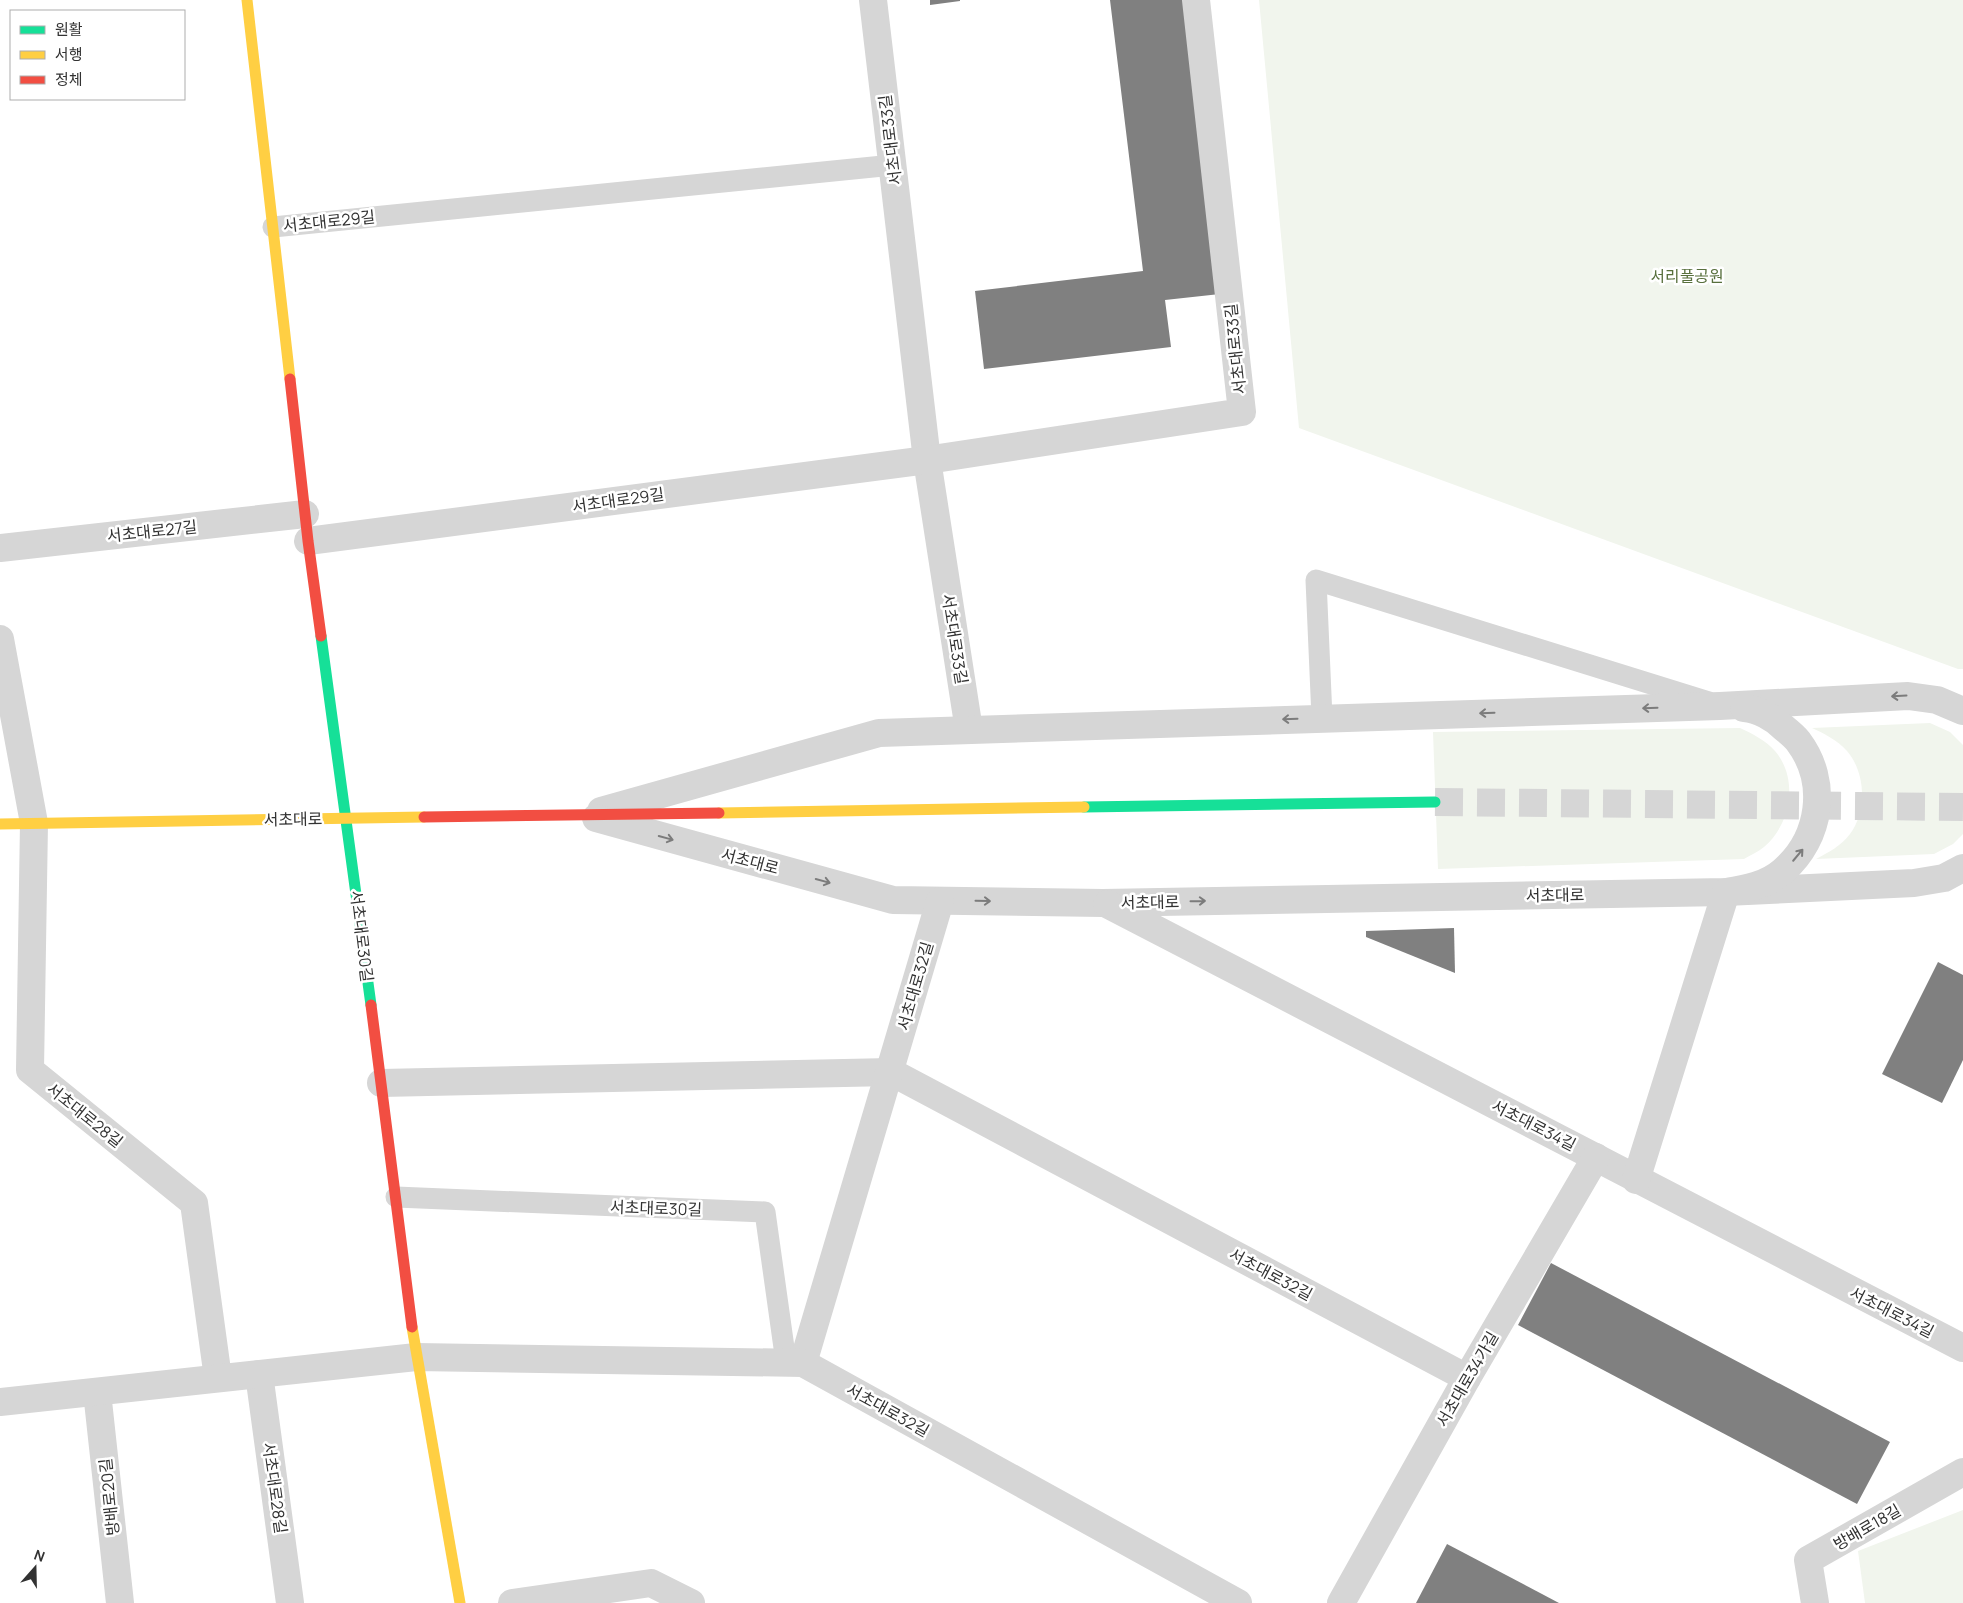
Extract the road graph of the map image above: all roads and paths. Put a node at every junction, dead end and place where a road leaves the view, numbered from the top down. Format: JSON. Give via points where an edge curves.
{"nodes":[{"id":1,"x":247,"y":0,"type":"edge"},
{"id":2,"x":874,"y":0,"type":"edge"},
{"id":3,"x":1196,"y":0,"type":"edge"},
{"id":4,"x":893,"y":165,"type":"junction"},
{"id":5,"x":273,"y":227,"type":"junction"},
{"id":6,"x":927,"y":460,"type":"junction"},
{"id":7,"x":305,"y":514,"type":"junction"},
{"id":8,"x":308,"y":541,"type":"junction"},
{"id":9,"x":0,"y":548,"type":"edge"},
{"id":10,"x":0,"y":639,"type":"edge"},
{"id":11,"x":1950,"y":702,"type":"edge"},
{"id":12,"x":1720,"y":706,"type":"junction"},
{"id":13,"x":1963,"y":711,"type":"edge"},
{"id":14,"x":1322,"y":718,"type":"junction"},
{"id":15,"x":969,"y":730,"type":"junction"},
{"id":16,"x":1435,"y":802,"type":"tunnel mouth"},
{"id":17,"x":585,"y":815,"type":"junction"},
{"id":18,"x":347,"y":818,"type":"junction"},
{"id":19,"x":0,"y":824,"type":"edge"},
{"id":20,"x":34,"y":824,"type":"junction"},
{"id":21,"x":1963,"y":868,"type":"edge"},
{"id":22,"x":1726,"y":892,"type":"junction"},
{"id":23,"x":940,"y":901,"type":"junction"},
{"id":24,"x":1103,"y":902,"type":"junction"},
{"id":25,"x":890,"y":1072,"type":"junction"},
{"id":26,"x":381,"y":1083,"type":"junction"},
{"id":27,"x":1596,"y":1157,"type":"junction"},
{"id":28,"x":1636,"y":1180,"type":"junction"},
{"id":29,"x":396,"y":1197,"type":"junction"},
{"id":30,"x":1963,"y":1348,"type":"edge"},
{"id":31,"x":416,"y":1357,"type":"junction"},
{"id":32,"x":795,"y":1363,"type":"junction"},
{"id":33,"x":259,"y":1374,"type":"junction"},
{"id":34,"x":218,"y":1378,"type":"junction"},
{"id":35,"x":1467,"y":1378,"type":"junction"},
{"id":36,"x":98,"y":1392,"type":"junction"},
{"id":37,"x":0,"y":1402,"type":"edge"},
{"id":38,"x":1963,"y":1472,"type":"edge"},
{"id":39,"x":120,"y":1603,"type":"edge"},
{"id":40,"x":290,"y":1603,"type":"edge"},
{"id":41,"x":460,"y":1603,"type":"edge"},
{"id":42,"x":512,"y":1603,"type":"edge"},
{"id":43,"x":691,"y":1603,"type":"edge"},
{"id":44,"x":1238,"y":1603,"type":"edge"},
{"id":45,"x":1341,"y":1603,"type":"edge"},
{"id":46,"x":1815,"y":1603,"type":"edge"}],
"edges":[{"from":1,"to":5,"type":"street","name":"서초대로29길"},
{"from":2,"to":4,"type":"street","name":"서초대로33길"},
{"from":3,"to":6,"type":"street","name":"서초대로33길","via":[[1242,412]]},
{"from":4,"to":5,"type":"lane","name":"서초대로29길"},
{"from":4,"to":6,"type":"street","name":"서초대로33길"},
{"from":5,"to":7,"type":"street","name":"서초대로29길"},
{"from":6,"to":8,"type":"street","name":"서초대로29길"},
{"from":6,"to":15,"type":"street","name":"서초대로33길"},
{"from":7,"to":8,"type":"street","name":"서초대로29길"},
{"from":7,"to":9,"type":"street","name":"서초대로27길"},
{"from":8,"to":18,"type":"street","name":"서초대로29길"},
{"from":10,"to":20,"type":"street"},
{"from":11,"to":12,"type":"street","name":"서초대로","one_way":true,"via":[[1908,696]]},
{"from":11,"to":13,"type":"street","name":"서초대로"},
{"from":12,"to":14,"type":"street","name":"서초대로","one_way":true},
{"from":12,"to":14,"type":"lane","name":"서초대로","via":[[1316,580]]},
{"from":22,"to":12,"type":"street","name":"서초대로","one_way":true,"via":[[1755,887],[1782,872],[1802,851],[1814,824],[1818,795],[1812,766],[1798,740],[1776,720],[1749,708]]},
{"from":14,"to":15,"type":"street","name":"서초대로","one_way":true},
{"from":15,"to":17,"type":"street","name":"서초대로","via":[[879,733]]},
{"from":16,"to":17,"type":"street","name":"서초대로"},
{"from":17,"to":18,"type":"street","name":"서초대로"},
{"from":17,"to":23,"type":"street","name":"서초대로","one_way":true,"via":[[893,900]]},
{"from":18,"to":20,"type":"street","name":"서초대로"},
{"from":18,"to":26,"type":"street","name":"서초대로30길"},
{"from":19,"to":20,"type":"street","name":"서초대로"},
{"from":20,"to":34,"type":"street","name":"서초대로28길","via":[[30,1070],[194,1203]]},
{"from":21,"to":22,"type":"street","name":"서초대로","via":[[1944,878],[1914,883]]},
{"from":24,"to":22,"type":"street","name":"서초대로","one_way":true},
{"from":22,"to":28,"type":"street"},
{"from":23,"to":24,"type":"street","name":"서초대로","one_way":true},
{"from":23,"to":25,"type":"street","name":"서초대로32길"},
{"from":24,"to":27,"type":"street","name":"서초대로34길"},
{"from":25,"to":26,"type":"street"},
{"from":25,"to":32,"type":"street","name":"서초대로32길"},
{"from":25,"to":35,"type":"street","name":"서초대로32길"},
{"from":26,"to":29,"type":"street","name":"서초대로30길"},
{"from":27,"to":28,"type":"street","name":"서초대로34길"},
{"from":27,"to":35,"type":"street","name":"서초대로34가길"},
{"from":28,"to":30,"type":"street","name":"서초대로34길"},
{"from":29,"to":31,"type":"street","name":"서초대로30길"},
{"from":29,"to":32,"type":"lane","name":"서초대로30길","via":[[765,1212]]},
{"from":31,"to":32,"type":"street"},
{"from":31,"to":33,"type":"street"},
{"from":31,"to":41,"type":"street","name":"서초대로30길"},
{"from":32,"to":44,"type":"street","name":"서초대로32길"},
{"from":33,"to":34,"type":"street"},
{"from":33,"to":40,"type":"street","name":"서초대로28길"},
{"from":34,"to":36,"type":"street"},
{"from":35,"to":45,"type":"street","name":"서초대로34가길"},
{"from":36,"to":37,"type":"street"},
{"from":36,"to":39,"type":"street","name":"방배로20길"},
{"from":38,"to":46,"type":"street","name":"방배로18길","via":[[1808,1560]]},
{"from":42,"to":43,"type":"street","via":[[651,1583]]}]}
